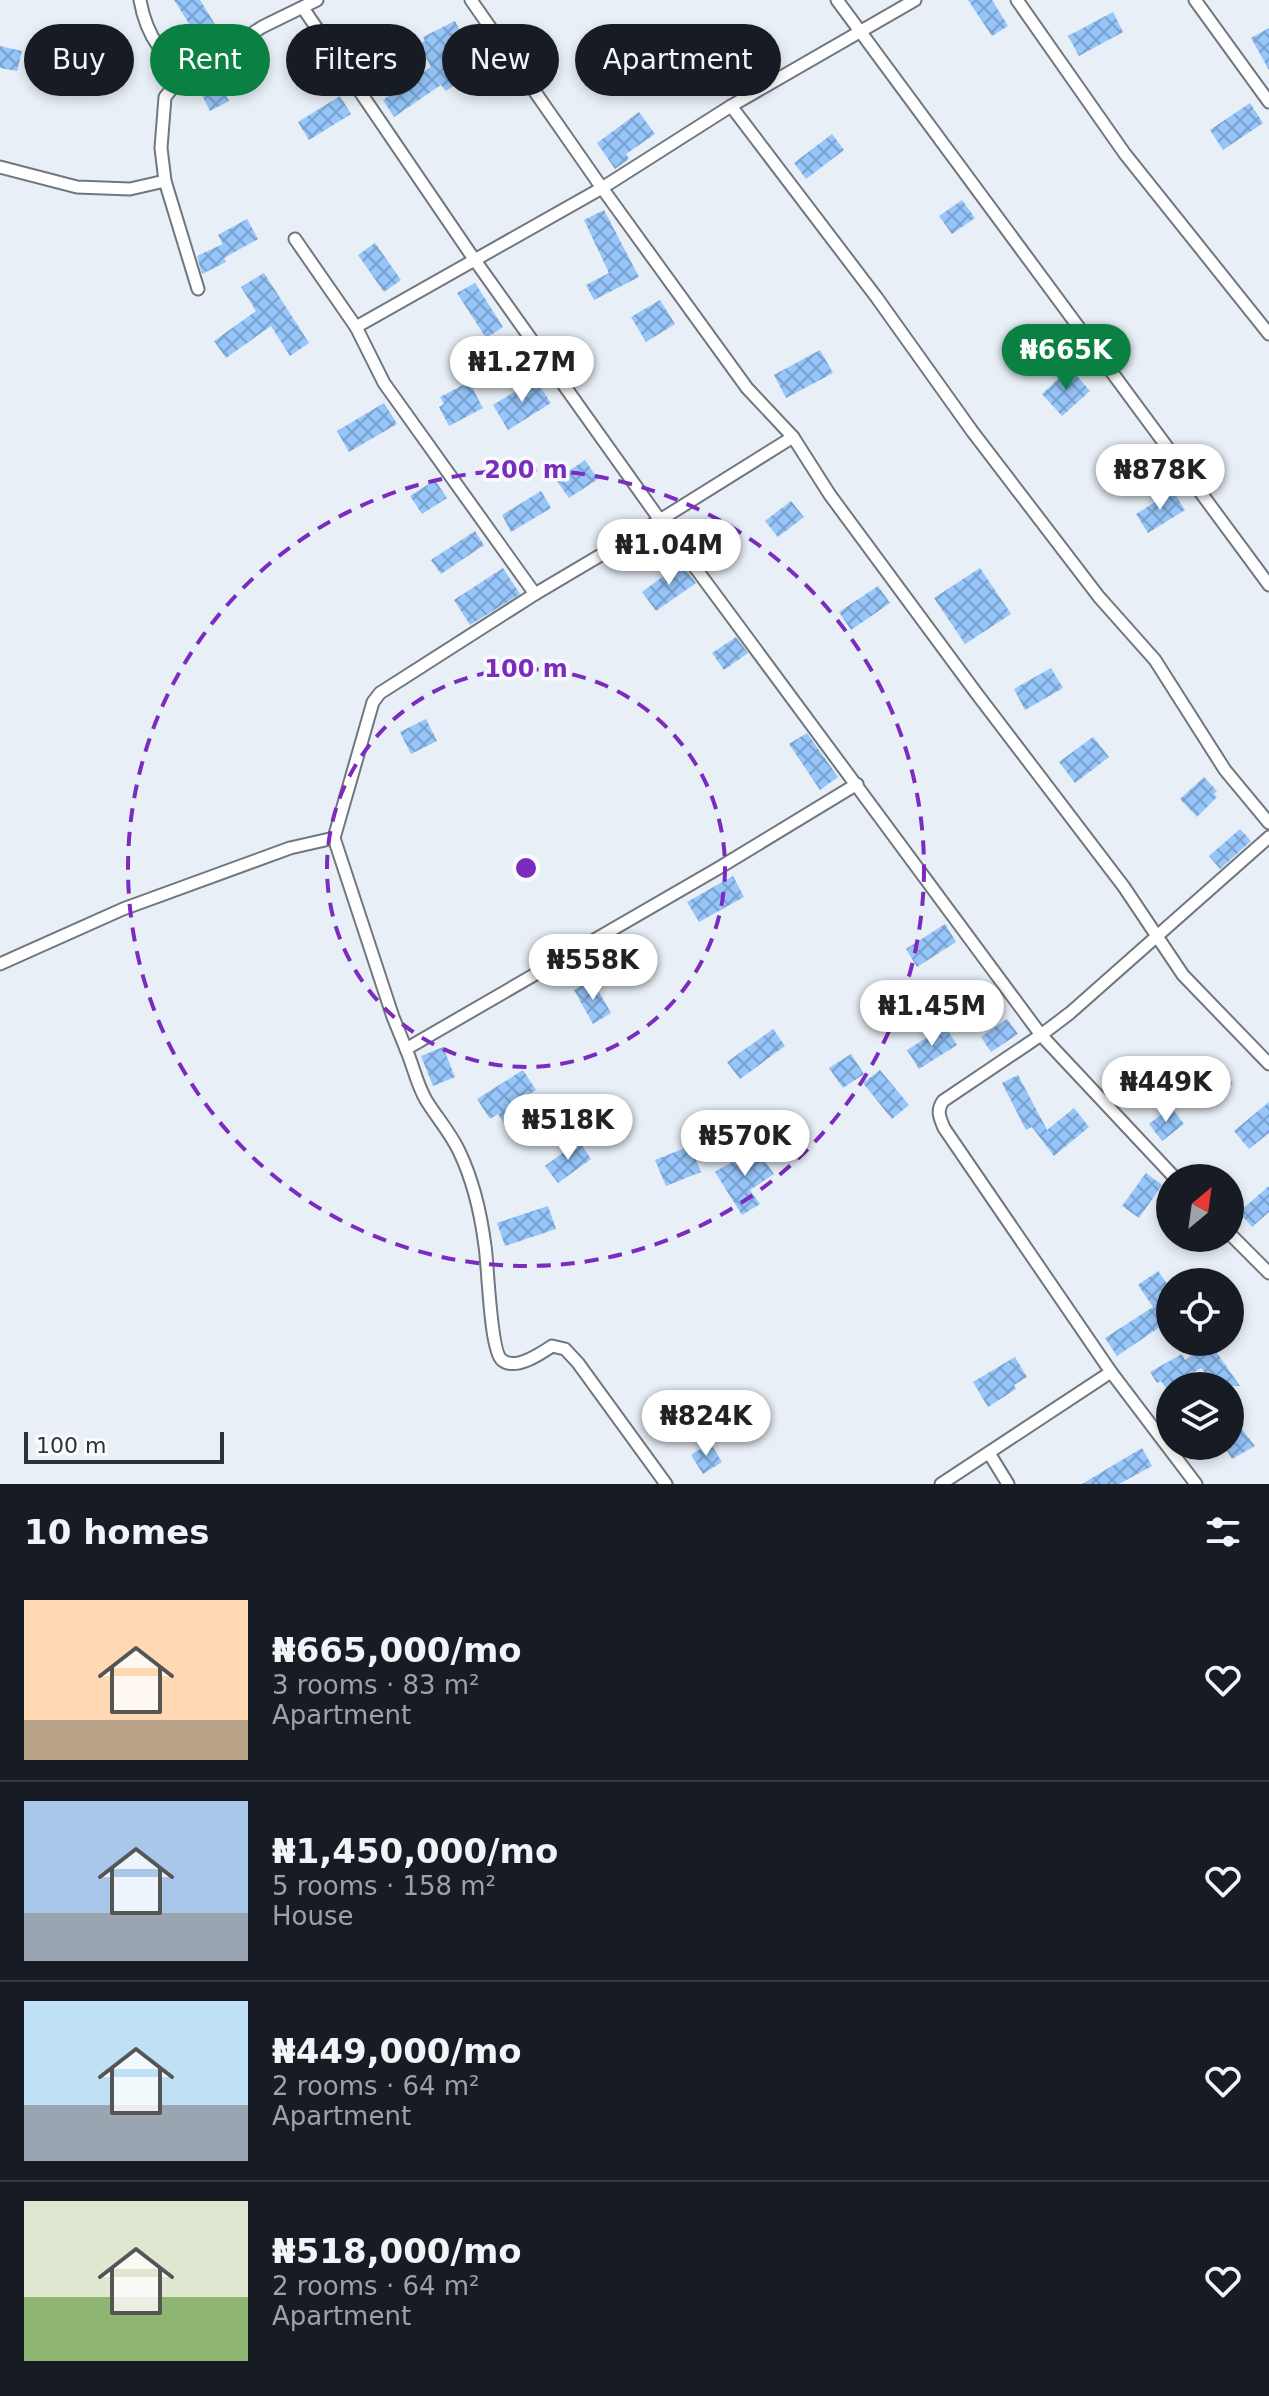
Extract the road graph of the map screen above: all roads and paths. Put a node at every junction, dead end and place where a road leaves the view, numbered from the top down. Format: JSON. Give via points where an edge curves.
{"nodes":[{"id":1,"x":140,"y":0,"type":"edge"},
{"id":2,"x":317,"y":0,"type":"edge"},
{"id":3,"x":471,"y":0,"type":"edge"},
{"id":4,"x":837,"y":0,"type":"edge"},
{"id":5,"x":915,"y":0,"type":"edge"},
{"id":6,"x":1017,"y":0,"type":"edge"},
{"id":7,"x":1195,"y":0,"type":"edge"},
{"id":8,"x":303,"y":8,"type":"junction"},
{"id":9,"x":268,"y":24,"type":"edge"},
{"id":10,"x":150,"y":32,"type":"edge"},
{"id":11,"x":861,"y":33,"type":"junction"},
{"id":12,"x":166,"y":96,"type":"edge"},
{"id":13,"x":1269,"y":102,"type":"edge"},
{"id":14,"x":731,"y":106,"type":"junction"},
{"id":15,"x":0,"y":167,"type":"edge"},
{"id":16,"x":165,"y":181,"type":"junction"},
{"id":17,"x":602,"y":188,"type":"junction"},
{"id":18,"x":295,"y":239,"type":"dead end"},
{"id":19,"x":474,"y":259,"type":"junction"},
{"id":20,"x":198,"y":289,"type":"dead end"},
{"id":21,"x":356,"y":327,"type":"junction"},
{"id":22,"x":1269,"y":334,"type":"edge"},
{"id":23,"x":793,"y":437,"type":"junction"},
{"id":24,"x":660,"y":520,"type":"junction"},
{"id":25,"x":1269,"y":585,"type":"edge"},
{"id":26,"x":535,"y":594,"type":"junction"},
{"id":27,"x":857,"y":784,"type":"junction"},
{"id":28,"x":1269,"y":823,"type":"edge"},
{"id":29,"x":1269,"y":837,"type":"edge"},
{"id":30,"x":334,"y":838,"type":"junction"},
{"id":31,"x":1156,"y":935,"type":"junction"},
{"id":32,"x":0,"y":964,"type":"edge"},
{"id":33,"x":1041,"y":1035,"type":"junction"},
{"id":34,"x":406,"y":1049,"type":"junction"},
{"id":35,"x":1269,"y":1064,"type":"edge"},
{"id":36,"x":1162,"y":1164,"type":"edge"},
{"id":37,"x":1244,"y":1248,"type":"edge"},
{"id":38,"x":1269,"y":1273,"type":"edge"},
{"id":39,"x":1111,"y":1372,"type":"junction"},
{"id":40,"x":989,"y":1453,"type":"junction"},
{"id":41,"x":666,"y":1484,"type":"edge"},
{"id":42,"x":941,"y":1484,"type":"edge"},
{"id":43,"x":1008,"y":1484,"type":"edge"},
{"id":44,"x":1196,"y":1484,"type":"edge"}],
"edges":[{"from":1,"to":10,"type":"street"},
{"from":2,"to":8,"type":"street"},
{"from":3,"to":17,"type":"street"},
{"from":4,"to":11,"type":"street"},
{"from":5,"to":11,"type":"street"},
{"from":6,"to":22,"type":"street","via":[[1125,154]]},
{"from":7,"to":13,"type":"street"},
{"from":8,"to":9,"type":"street"},
{"from":8,"to":19,"type":"street"},
{"from":11,"to":14,"type":"street"},
{"from":11,"to":25,"type":"street"},
{"from":12,"to":16,"type":"street","via":[[161,148]]},
{"from":14,"to":17,"type":"street"},
{"from":14,"to":28,"type":"street","via":[[1099,597],[1155,660],[1225,770]]},
{"from":15,"to":16,"type":"street","via":[[77,187],[130,189]]},
{"from":16,"to":20,"type":"street"},
{"from":17,"to":19,"type":"street"},
{"from":17,"to":23,"type":"street","via":[[747,388]]},
{"from":18,"to":21,"type":"street"},
{"from":19,"to":21,"type":"street"},
{"from":19,"to":24,"type":"street"},
{"from":21,"to":26,"type":"street","via":[[384,383]]},
{"from":23,"to":24,"type":"street"},
{"from":23,"to":31,"type":"street","via":[[830,495]]},
{"from":24,"to":26,"type":"street"},
{"from":24,"to":27,"type":"street"},
{"from":26,"to":30,"type":"street","via":[[380,693]]},
{"from":27,"to":33,"type":"street"},
{"from":27,"to":34,"type":"street"},
{"from":29,"to":31,"type":"street"},
{"from":30,"to":32,"type":"street","via":[[290,848],[123,909]]},
{"from":30,"to":34,"type":"street"},
{"from":31,"to":33,"type":"street"},
{"from":31,"to":35,"type":"street","via":[[1183,975]]},
{"from":33,"to":36,"type":"street"},
{"from":33,"to":39,"type":"street","via":[[943,1101],[938,1115]]},
{"from":34,"to":41,"type":"street","via":[[426,1100],[460,1153],[476,1201],[498,1357],[515,1364],[552,1346],[565,1349]]},
{"from":37,"to":38,"type":"street"},
{"from":39,"to":40,"type":"street"},
{"from":39,"to":44,"type":"street"},
{"from":40,"to":42,"type":"street"},
{"from":40,"to":43,"type":"street"}]}
